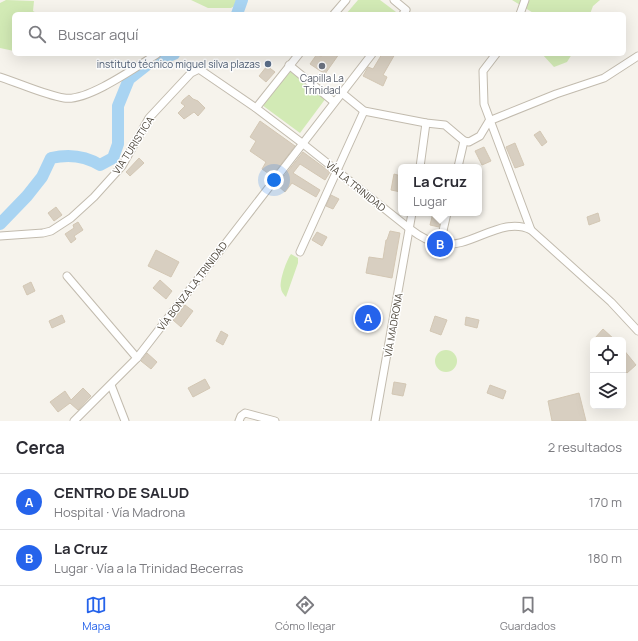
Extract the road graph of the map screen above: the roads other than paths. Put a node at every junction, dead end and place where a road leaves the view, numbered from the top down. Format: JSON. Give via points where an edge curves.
{"nodes":[{"id":1,"x":346,"y":0,"type":"edge"},
{"id":2,"x":394,"y":0,"type":"edge"},
{"id":3,"x":525,"y":0,"type":"edge"},
{"id":4,"x":336,"y":12,"type":"edge"},
{"id":5,"x":404,"y":12,"type":"edge"},
{"id":6,"x":521,"y":12,"type":"edge"},
{"id":7,"x":154,"y":56,"type":"edge"},
{"id":8,"x":294,"y":56,"type":"edge"},
{"id":9,"x":370,"y":56,"type":"edge"},
{"id":10,"x":494,"y":56,"type":"edge"},
{"id":11,"x":638,"y":56,"type":"edge"},
{"id":12,"x":289,"y":65,"type":"junction"},
{"id":13,"x":0,"y":77,"type":"edge"},
{"id":14,"x":342,"y":93,"type":"junction"},
{"id":15,"x":334,"y":102,"type":"junction"},
{"id":16,"x":256,"y":108,"type":"junction"},
{"id":17,"x":364,"y":111,"type":"junction"},
{"id":18,"x":489,"y":121,"type":"junction"},
{"id":19,"x":426,"y":123,"type":"junction"},
{"id":20,"x":464,"y":141,"type":"junction"},
{"id":21,"x":302,"y":143,"type":"junction"},
{"id":22,"x":420,"y":164,"type":"edge"},
{"id":23,"x":459,"y":164,"type":"edge"},
{"id":24,"x":337,"y":171,"type":"junction"},
{"id":25,"x":412,"y":216,"type":"edge"},
{"id":26,"x":446,"y":216,"type":"edge"},
{"id":27,"x":410,"y":229,"type":"junction"},
{"id":28,"x":531,"y":230,"type":"junction"},
{"id":29,"x":0,"y":236,"type":"edge"},
{"id":30,"x":440,"y":244,"type":"junction"},
{"id":31,"x":300,"y":252,"type":"dead end"},
{"id":32,"x":67,"y":276,"type":"dead end"},
{"id":33,"x":638,"y":331,"type":"edge"},
{"id":34,"x":137,"y":358,"type":"junction"},
{"id":35,"x":112,"y":385,"type":"junction"},
{"id":36,"x":74,"y":421,"type":"edge"},
{"id":37,"x":125,"y":421,"type":"edge"},
{"id":38,"x":239,"y":421,"type":"edge"},
{"id":39,"x":276,"y":421,"type":"edge"},
{"id":40,"x":375,"y":421,"type":"edge"}],
"edges":[{"from":1,"to":4,"type":"street"},
{"from":2,"to":5,"type":"street","via":[[406,10]]},
{"from":3,"to":6,"type":"street"},
{"from":7,"to":13,"type":"street","via":[[90,94],[77,98],[64,98]]},
{"from":8,"to":12,"type":"street"},
{"from":9,"to":14,"type":"street","name":"VÍA BONZA LA TRINIDAD"},
{"from":10,"to":18,"type":"street","via":[[485,68],[483,76],[482,95]]},
{"from":11,"to":18,"type":"street","via":[[604,78]]},
{"from":12,"to":15,"type":"street"},
{"from":12,"to":16,"type":"street"},
{"from":14,"to":15,"type":"street","name":"VÍA BONZA LA TRINIDAD"},
{"from":14,"to":17,"type":"street"},
{"from":15,"to":21,"type":"street","name":"VÍA BONZA LA TRINIDAD"},
{"from":16,"to":21,"type":"street","name":"VÍA LA TRINIDAD"},
{"from":16,"to":29,"type":"street","name":"VIA TURISTICA","via":[[205,72],[195,70],[149,118],[122,166],[71,218],[51,231]]},
{"from":17,"to":19,"type":"street"},
{"from":17,"to":24,"type":"street"},
{"from":18,"to":20,"type":"street","via":[[476,140]]},
{"from":18,"to":28,"type":"street"},
{"from":19,"to":20,"type":"street","via":[[448,126]]},
{"from":19,"to":22,"type":"street"},
{"from":20,"to":23,"type":"street"},
{"from":21,"to":24,"type":"street","name":"VÍA LA TRINIDAD"},
{"from":21,"to":34,"type":"street","name":"VÍA BONZA LA TRINIDAD"},
{"from":24,"to":27,"type":"street","name":"VÍA LA TRINIDAD"},
{"from":24,"to":31,"type":"street"},
{"from":25,"to":27,"type":"street","name":"VÍA MADRONA"},
{"from":26,"to":30,"type":"street"},
{"from":27,"to":30,"type":"street","name":"VÍA LA TRINIDAD","via":[[424,239]]},
{"from":27,"to":40,"type":"street","name":"VÍA MADRONA"},
{"from":28,"to":30,"type":"street","via":[[510,226],[457,243]]},
{"from":28,"to":33,"type":"street","via":[[611,302]]},
{"from":32,"to":34,"type":"street"},
{"from":34,"to":35,"type":"street","name":"VÍA BONZA LA TRINIDAD"},
{"from":35,"to":36,"type":"street","name":"VÍA BONZA LA TRINIDAD"},
{"from":35,"to":37,"type":"street"},
{"from":38,"to":39,"type":"street","via":[[245,413]]}]}
